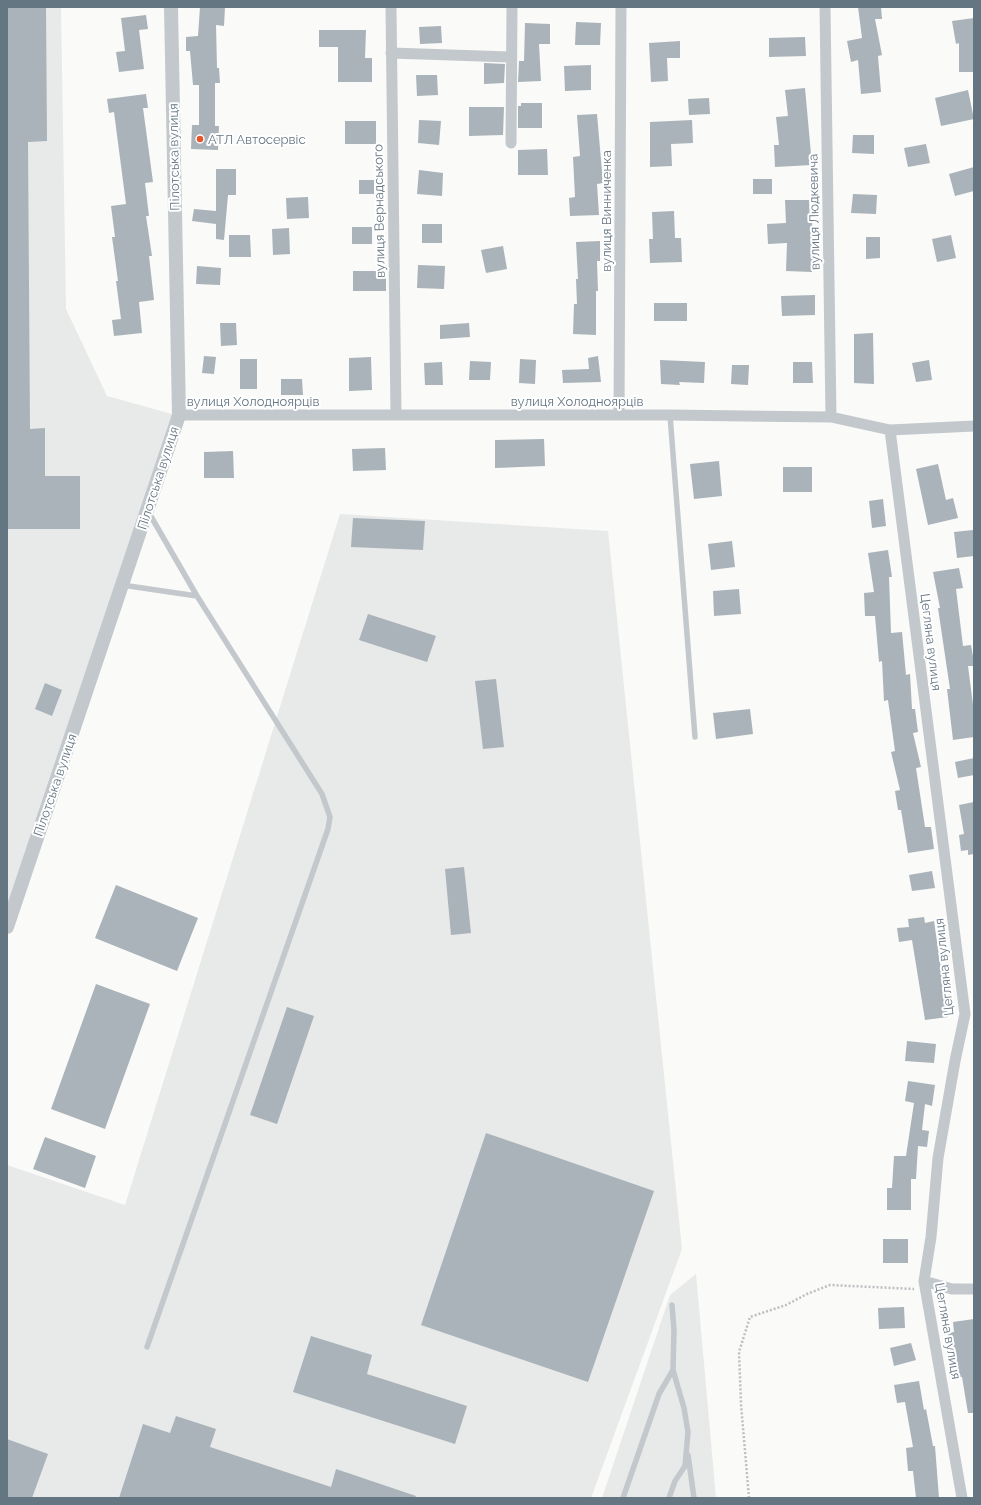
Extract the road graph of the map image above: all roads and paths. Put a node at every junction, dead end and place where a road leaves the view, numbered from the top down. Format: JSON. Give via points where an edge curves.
{"nodes":[{"id":1,"x":171,"y":7,"type":"edge"},
{"id":2,"x":392,"y":7,"type":"edge"},
{"id":3,"x":512,"y":7,"type":"edge"},
{"id":4,"x":621,"y":7,"type":"edge"},
{"id":5,"x":825,"y":7,"type":"edge"},
{"id":6,"x":391,"y":52,"type":"junction"},
{"id":7,"x":511,"y":57,"type":"junction"},
{"id":8,"x":511,"y":143,"type":"dead end"},
{"id":9,"x":179,"y":415,"type":"junction"},
{"id":10,"x":396,"y":415,"type":"junction"},
{"id":11,"x":619,"y":415,"type":"junction"},
{"id":12,"x":670,"y":415,"type":"junction"},
{"id":13,"x":831,"y":416,"type":"junction"},
{"id":14,"x":974,"y":426,"type":"edge"},
{"id":15,"x":890,"y":430,"type":"junction"},
{"id":16,"x":147,"y":510,"type":"junction"},
{"id":17,"x":122,"y":585,"type":"junction"},
{"id":18,"x":197,"y":596,"type":"junction"},
{"id":19,"x":696,"y":737,"type":"dead end"},
{"id":20,"x":7,"y":927,"type":"edge"},
{"id":21,"x":924,"y":1281,"type":"junction"},
{"id":22,"x":974,"y":1289,"type":"edge"},
{"id":23,"x":672,"y":1305,"type":"dead end"},
{"id":24,"x":147,"y":1347,"type":"dead end"},
{"id":25,"x":673,"y":1370,"type":"junction"},
{"id":26,"x":687,"y":1446,"type":"junction"},
{"id":27,"x":623,"y":1498,"type":"edge"},
{"id":28,"x":669,"y":1498,"type":"edge"},
{"id":29,"x":694,"y":1498,"type":"edge"},
{"id":30,"x":750,"y":1498,"type":"edge"},
{"id":31,"x":962,"y":1498,"type":"edge"}],
"edges":[{"from":1,"to":9,"type":"street","name":"Пілотська вулиця"},
{"from":2,"to":6,"type":"street","name":"вулиця Вернадського"},
{"from":3,"to":7,"type":"street"},
{"from":4,"to":11,"type":"street","name":"вулиця Винниченка"},
{"from":5,"to":13,"type":"street","name":"вулиця Людкевича"},
{"from":6,"to":7,"type":"street"},
{"from":6,"to":10,"type":"street","name":"вулиця Вернадського"},
{"from":7,"to":8,"type":"street"},
{"from":9,"to":10,"type":"street","name":"вулиця Холодноярців"},
{"from":9,"to":16,"type":"street","name":"Пілотська вулиця"},
{"from":10,"to":11,"type":"street","name":"вулиця Холодноярців"},
{"from":11,"to":12,"type":"street","name":"вулиця Холодноярців"},
{"from":12,"to":13,"type":"street","name":"вулиця Холодноярців"},
{"from":12,"to":19,"type":"lane"},
{"from":13,"to":15,"type":"street","name":"вулиця Холодноярців"},
{"from":14,"to":15,"type":"street","name":"вулиця Холодноярців"},
{"from":15,"to":21,"type":"street","name":"Цегляна вулиця","via":[[965,1014],[938,1158]]},
{"from":16,"to":17,"type":"street","name":"Пілотська вулиця"},
{"from":16,"to":18,"type":"lane"},
{"from":17,"to":18,"type":"lane"},
{"from":17,"to":20,"type":"street","name":"Пілотська вулиця"},
{"from":18,"to":24,"type":"lane","via":[[322,794],[330,817],[328,829]]},
{"from":21,"to":22,"type":"street","via":[[952,1289]]},
{"from":21,"to":30,"type":"path","via":[[915,1290],[830,1285],[786,1305],[750,1317],[739,1352]]},
{"from":21,"to":31,"type":"street","name":"Цегляна вулиця"},
{"from":23,"to":25,"type":"lane"},
{"from":25,"to":26,"type":"lane","via":[[684,1408],[688,1432]]},
{"from":25,"to":27,"type":"lane","via":[[660,1394]]},
{"from":26,"to":28,"type":"lane","via":[[685,1466],[675,1481]]},
{"from":26,"to":29,"type":"lane"}]}
